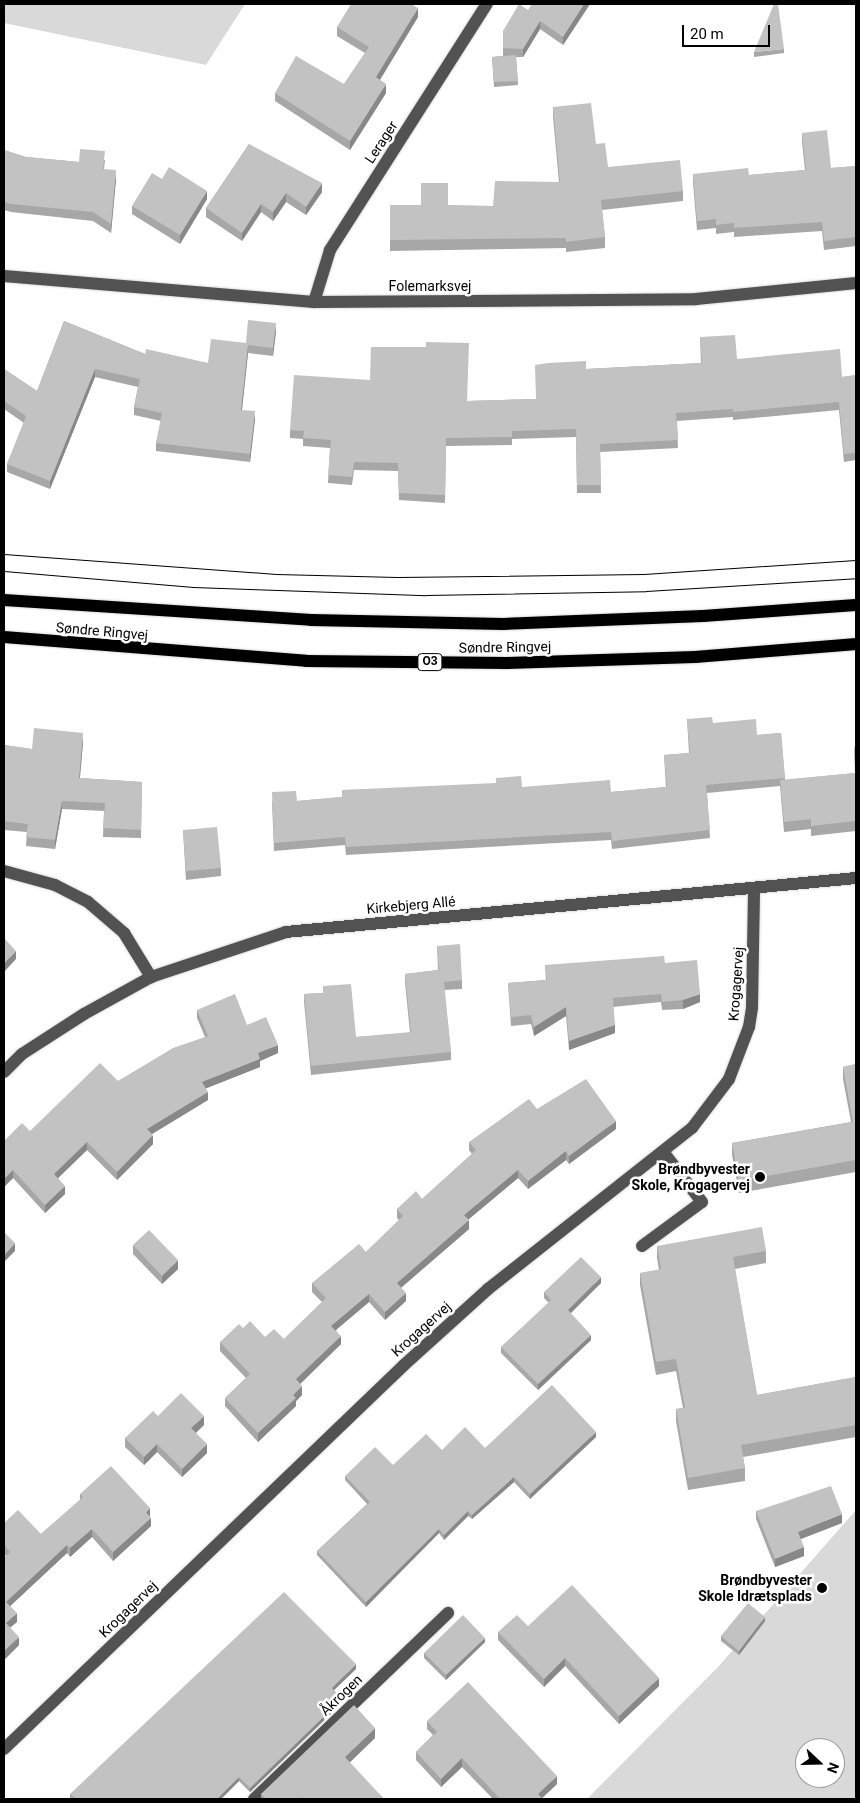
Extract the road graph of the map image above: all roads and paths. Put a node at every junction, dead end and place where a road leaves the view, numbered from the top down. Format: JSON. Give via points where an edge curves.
{"nodes":[{"id":1,"x":487,"y":4,"type":"edge"},
{"id":2,"x":4,"y":276,"type":"edge"},
{"id":3,"x":856,"y":282,"type":"edge"},
{"id":4,"x":314,"y":302,"type":"junction"},
{"id":5,"x":4,"y":600,"type":"edge"},
{"id":6,"x":856,"y":605,"type":"edge"},
{"id":7,"x":4,"y":637,"type":"edge"},
{"id":8,"x":856,"y":644,"type":"edge"},
{"id":9,"x":4,"y":871,"type":"edge"},
{"id":10,"x":856,"y":878,"type":"edge"},
{"id":11,"x":754,"y":889,"type":"junction"},
{"id":12,"x":151,"y":977,"type":"junction"},
{"id":13,"x":4,"y":1072,"type":"edge"},
{"id":14,"x":664,"y":1153,"type":"junction"},
{"id":15,"x":642,"y":1246,"type":"dead end"},
{"id":16,"x":448,"y":1612,"type":"dead end"},
{"id":17,"x":4,"y":1749,"type":"edge"},
{"id":18,"x":254,"y":1799,"type":"edge"}],
"edges":[{"from":1,"to":4,"type":"street","name":"Lerager","via":[[330,250]]},
{"from":2,"to":4,"type":"street","name":"Folemarksvej"},
{"from":3,"to":4,"type":"street","name":"Folemarksvej","via":[[696,299]]},
{"from":5,"to":6,"type":"main road","name":"Søndre Ringvej","via":[[311,620],[504,624],[703,616]]},
{"from":7,"to":8,"type":"main road","name":"Søndre Ringvej","number":"O3","via":[[306,661],[478,663],[695,657]]},
{"from":9,"to":12,"type":"street","via":[[54,886],[88,902],[124,933]]},
{"from":10,"to":11,"type":"street","name":"Kirkebjerg Allé"},
{"from":11,"to":12,"type":"street","name":"Kirkebjerg Allé","via":[[286,932]]},
{"from":11,"to":14,"type":"street","name":"Krogagervej","via":[[749,1027],[729,1079],[714,1102]]},
{"from":12,"to":13,"type":"street","name":"Kirkebjerg Allé","via":[[84,1014],[22,1054]]},
{"from":14,"to":15,"type":"street","via":[[702,1202]]},
{"from":14,"to":17,"type":"street","name":"Krogagervej","via":[[488,1289]]},
{"from":16,"to":18,"type":"street","name":"Åkrogen"}]}
